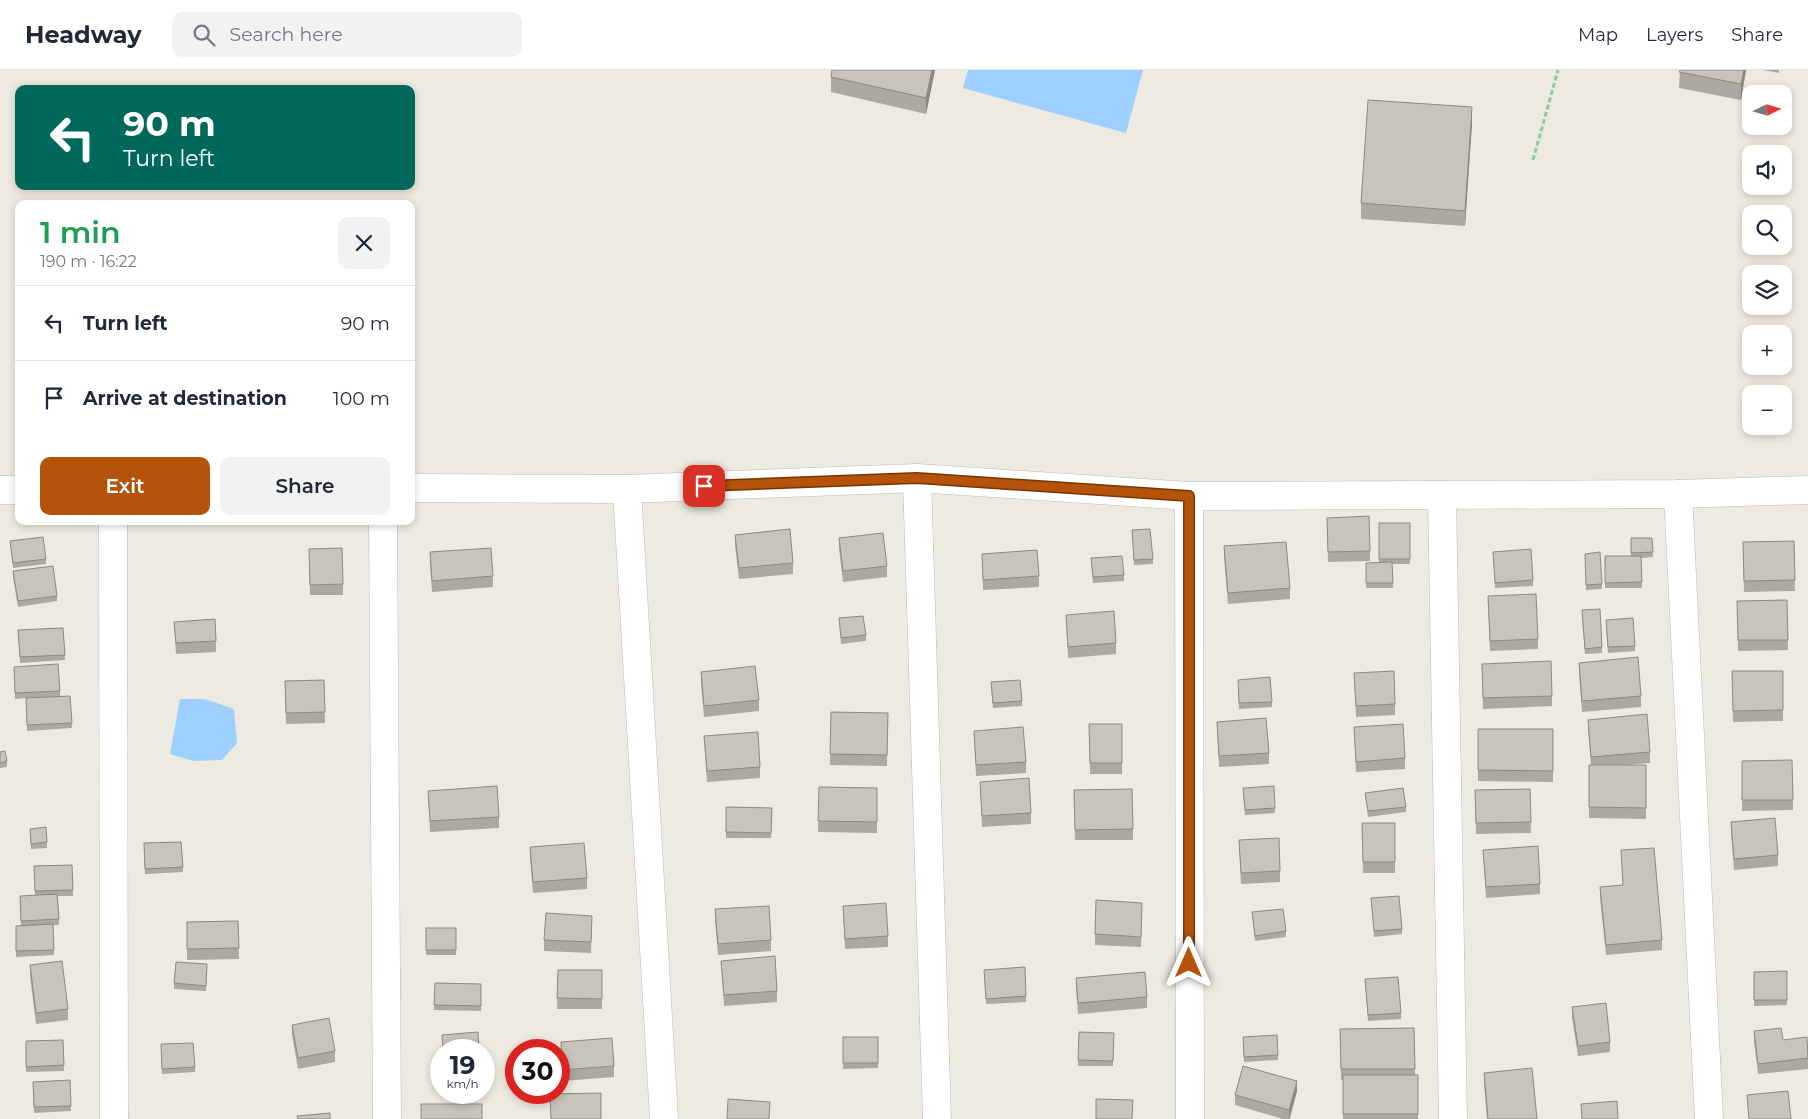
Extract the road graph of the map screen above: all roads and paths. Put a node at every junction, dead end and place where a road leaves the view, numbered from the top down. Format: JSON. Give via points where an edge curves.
{"nodes":[{"id":1,"x":1558,"y":70,"type":"edge"},
{"id":2,"x":1533,"y":160,"type":"dead end"},
{"id":3,"x":917,"y":478,"type":"junction"},
{"id":4,"x":415,"y":488,"type":"edge"},
{"id":5,"x":627,"y":489,"type":"junction"},
{"id":6,"x":0,"y":490,"type":"edge"},
{"id":7,"x":15,"y":490,"type":"edge"},
{"id":8,"x":1808,"y":490,"type":"edge"},
{"id":9,"x":1678,"y":494,"type":"junction"},
{"id":10,"x":1442,"y":495,"type":"junction"},
{"id":11,"x":1189,"y":496,"type":"junction"},
{"id":12,"x":113,"y":525,"type":"edge"},
{"id":13,"x":383,"y":525,"type":"edge"},
{"id":14,"x":114,"y":1119,"type":"edge"},
{"id":15,"x":386,"y":1119,"type":"edge"},
{"id":16,"x":664,"y":1119,"type":"edge"},
{"id":17,"x":937,"y":1119,"type":"edge"},
{"id":18,"x":1190,"y":1119,"type":"edge"},
{"id":19,"x":1453,"y":1119,"type":"edge"},
{"id":20,"x":1709,"y":1119,"type":"edge"}],
"edges":[{"from":1,"to":2,"type":"path"},
{"from":3,"to":5,"type":"street"},
{"from":3,"to":11,"type":"street"},
{"from":3,"to":17,"type":"street"},
{"from":4,"to":5,"type":"street"},
{"from":5,"to":16,"type":"street"},
{"from":6,"to":7,"type":"street"},
{"from":8,"to":9,"type":"street"},
{"from":9,"to":10,"type":"street"},
{"from":9,"to":20,"type":"street"},
{"from":10,"to":11,"type":"street"},
{"from":10,"to":19,"type":"street"},
{"from":11,"to":18,"type":"street"},
{"from":12,"to":14,"type":"street"},
{"from":13,"to":15,"type":"street"}]}
